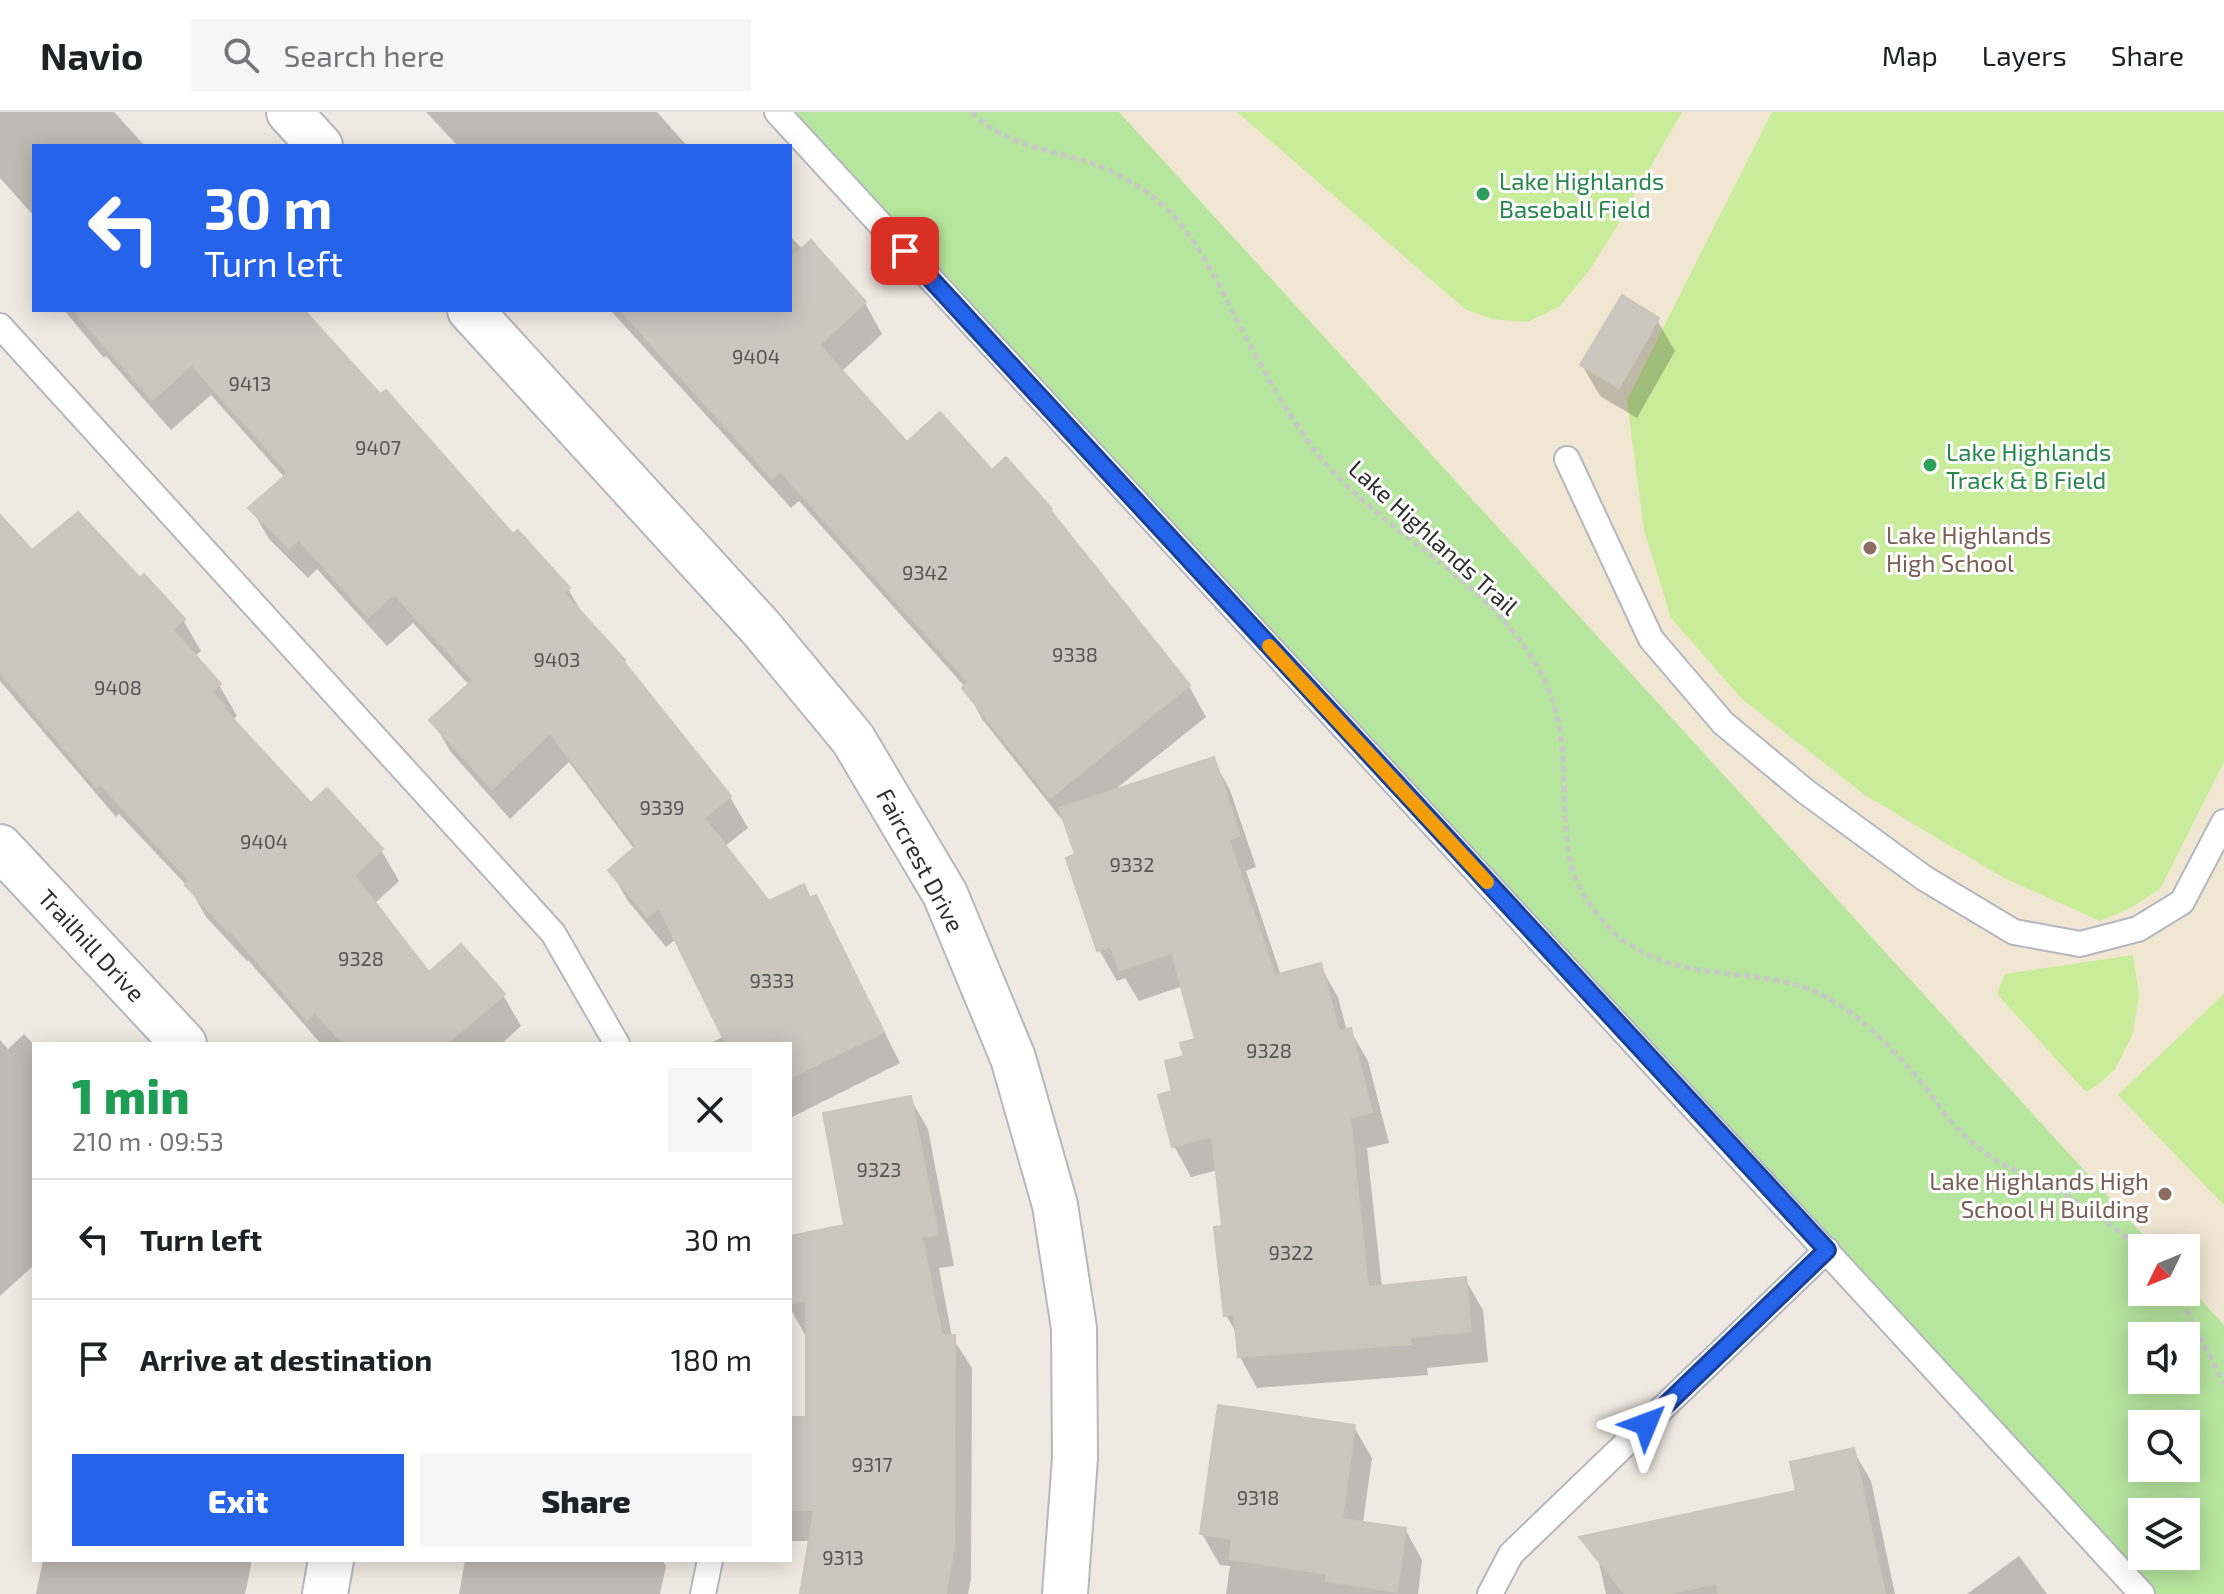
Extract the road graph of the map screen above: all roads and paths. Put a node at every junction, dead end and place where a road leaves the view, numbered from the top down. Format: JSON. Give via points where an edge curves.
{"nodes":[{"id":1,"x":289,"y":112,"type":"edge"},
{"id":2,"x":777,"y":112,"type":"edge"},
{"id":3,"x":972,"y":112,"type":"edge"},
{"id":4,"x":318,"y":144,"type":"edge"},
{"id":5,"x":472,"y":312,"type":"edge"},
{"id":6,"x":0,"y":326,"type":"edge"},
{"id":7,"x":1567,"y":459,"type":"dead end"},
{"id":8,"x":2224,"y":822,"type":"edge"},
{"id":9,"x":0,"y":847,"type":"edge"},
{"id":10,"x":182,"y":1042,"type":"edge"},
{"id":11,"x":616,"y":1042,"type":"edge"},
{"id":12,"x":2128,"y":1239,"type":"edge"},
{"id":13,"x":1827,"y":1250,"type":"junction"},
{"id":14,"x":2184,"y":1306,"type":"edge"},
{"id":15,"x":2224,"y":1384,"type":"edge"},
{"id":16,"x":331,"y":1562,"type":"edge"},
{"id":17,"x":710,"y":1562,"type":"edge"},
{"id":18,"x":325,"y":1594,"type":"edge"},
{"id":19,"x":703,"y":1594,"type":"edge"},
{"id":20,"x":1065,"y":1594,"type":"edge"},
{"id":21,"x":1490,"y":1594,"type":"edge"},
{"id":22,"x":2142,"y":1594,"type":"edge"}],
"edges":[{"from":1,"to":4,"type":"street"},
{"from":2,"to":13,"type":"lane"},
{"from":3,"to":12,"type":"path","name":"Lake Highlands Trail","via":[[1018,143],[1094,164],[1151,195],[1188,231],[1312,446],[1347,486],[1509,625],[1543,677],[1555,710],[1563,748],[1571,869],[1592,907],[1620,939],[1691,970],[1797,985],[1822,995],[1858,1017],[1912,1071],[1959,1130],[1995,1160],[2094,1211]]},
{"from":5,"to":20,"type":"street","name":"Faircrest Drive","via":[[761,628],[853,739],[945,894],[1013,1058],[1055,1205],[1074,1328],[1075,1458]]},
{"from":6,"to":11,"type":"lane","via":[[553,933]]},
{"from":7,"to":8,"type":"lane","via":[[1651,639],[1723,723],[1924,878],[2014,932],[2080,944],[2138,929],[2182,902]]},
{"from":9,"to":10,"type":"street","name":"Trailhill Drive"},
{"from":13,"to":21,"type":"lane","via":[[1511,1554]]},
{"from":13,"to":22,"type":"lane"},
{"from":14,"to":15,"type":"path"},
{"from":16,"to":18,"type":"street"},
{"from":17,"to":19,"type":"lane"}]}
